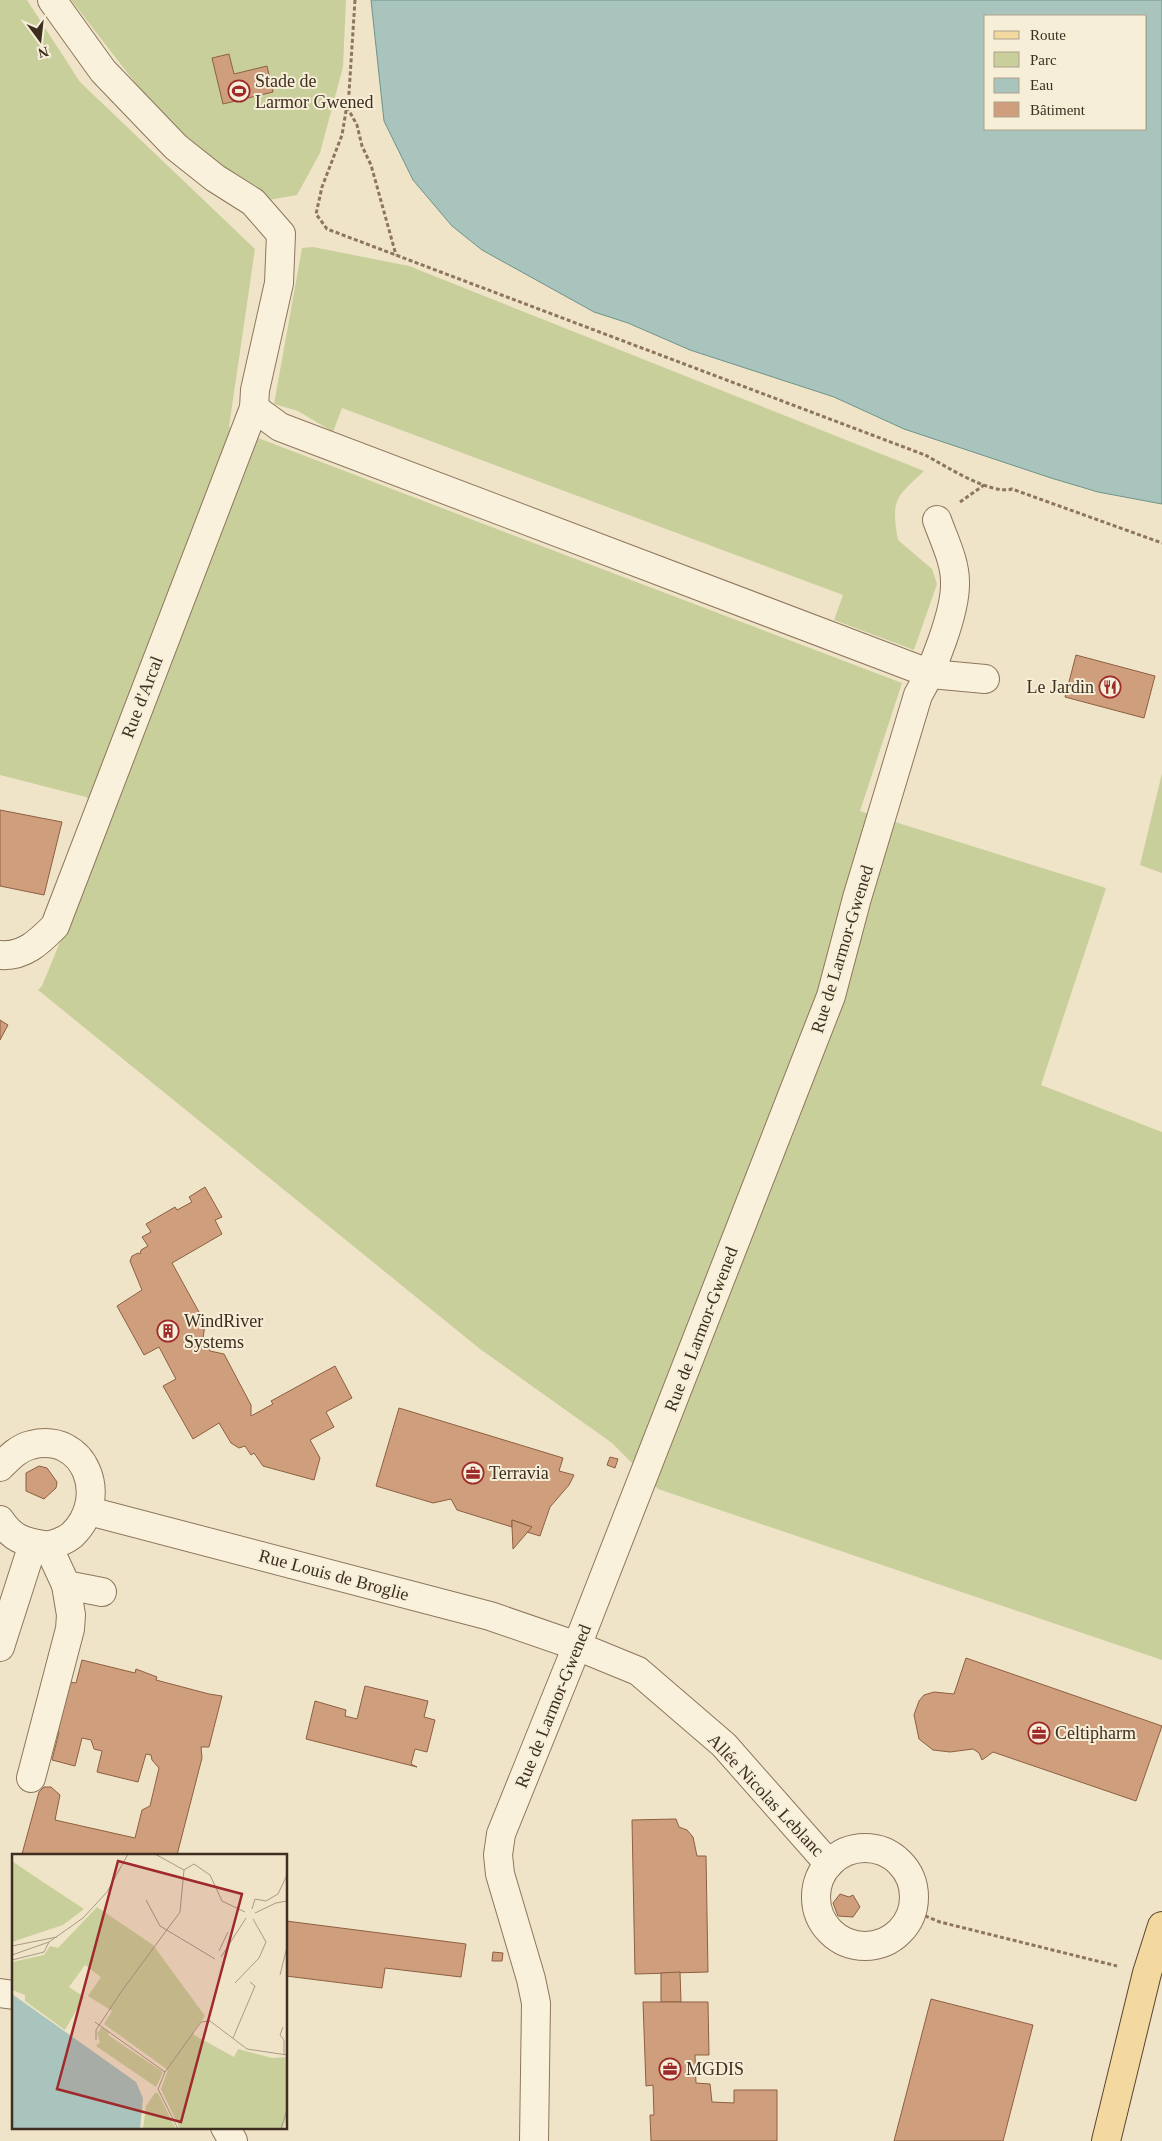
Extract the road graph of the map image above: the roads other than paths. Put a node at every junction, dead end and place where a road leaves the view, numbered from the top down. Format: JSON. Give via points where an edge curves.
{"nodes":[{"id":1,"x":52,"y":0,"type":"edge"},
{"id":2,"x":254,"y":408,"type":"junction"},
{"id":3,"x":937,"y":520,"type":"dead end"},
{"id":4,"x":931,"y":674,"type":"junction"},
{"id":5,"x":985,"y":679,"type":"dead end"},
{"id":6,"x":0,"y":955,"type":"edge"},
{"id":7,"x":0,"y":1467,"type":"edge"},
{"id":8,"x":89,"y":1511,"type":"junction"},
{"id":9,"x":0,"y":1520,"type":"edge"},
{"id":10,"x":40,"y":1545,"type":"junction"},
{"id":11,"x":66,"y":1585,"type":"junction"},
{"id":12,"x":102,"y":1592,"type":"dead end"},
{"id":13,"x":577,"y":1646,"type":"junction"},
{"id":14,"x":0,"y":1647,"type":"edge"},
{"id":15,"x":31,"y":1778,"type":"dead end"},
{"id":16,"x":829,"y":1864,"type":"junction"},
{"id":17,"x":1162,"y":1926,"type":"edge"},
{"id":18,"x":226,"y":2128,"type":"edge"},
{"id":19,"x":233,"y":2141,"type":"edge"},
{"id":20,"x":534,"y":2141,"type":"edge"},
{"id":21,"x":1106,"y":2141,"type":"edge"}],
"edges":[{"from":1,"to":2,"type":"street","name":"Rue d'Arcal","via":[[103,71],[176,147],[214,178],[253,202],[281,234],[279,283],[255,390]]},
{"from":2,"to":4,"type":"street","via":[[280,427]]},
{"from":2,"to":6,"type":"street","name":"Rue d'Arcal","via":[[55,926],[22,953]]},
{"from":3,"to":4,"type":"street","name":"Rue de Larmor-Gwened","via":[[956,583]]},
{"from":4,"to":5,"type":"street"},
{"from":4,"to":13,"type":"street","name":"Rue de Larmor-Gwened","via":[[918,695],[831,996]]},
{"from":7,"to":8,"type":"street","via":[[13,1454],[30,1445],[51,1443],[68,1450],[80,1459],[89,1477],[92,1494]]},
{"from":8,"to":10,"type":"street","via":[[81,1527],[68,1539]]},
{"from":8,"to":13,"type":"street","name":"Rue Louis de Broglie","via":[[490,1616]]},
{"from":9,"to":10,"type":"street","via":[[14,1537]]},
{"from":10,"to":11,"type":"street"},
{"from":10,"to":14,"type":"street"},
{"from":11,"to":12,"type":"street"},
{"from":11,"to":15,"type":"street","via":[[70,1629]]},
{"from":13,"to":16,"type":"street","name":"Allée Nicolas Leblanc","via":[[638,1670],[724,1745]]},
{"from":13,"to":20,"type":"street","name":"Rue de Larmor-Gwened","via":[[501,1834],[498,1855],[503,1890],[536,2003]]},
{"from":16,"to":16,"type":"street","name":"Allée Nicolas Leblanc","via":[[842,1854],[858,1849],[890,1854],[911,1879],[914,1894],[913,1911],[902,1930],[884,1942],[862,1945],[840,1939],[827,1928],[819,1913],[816,1895]]},
{"from":17,"to":21,"type":"main road","via":[[1147,1973]]},
{"from":18,"to":19,"type":"street"}]}
